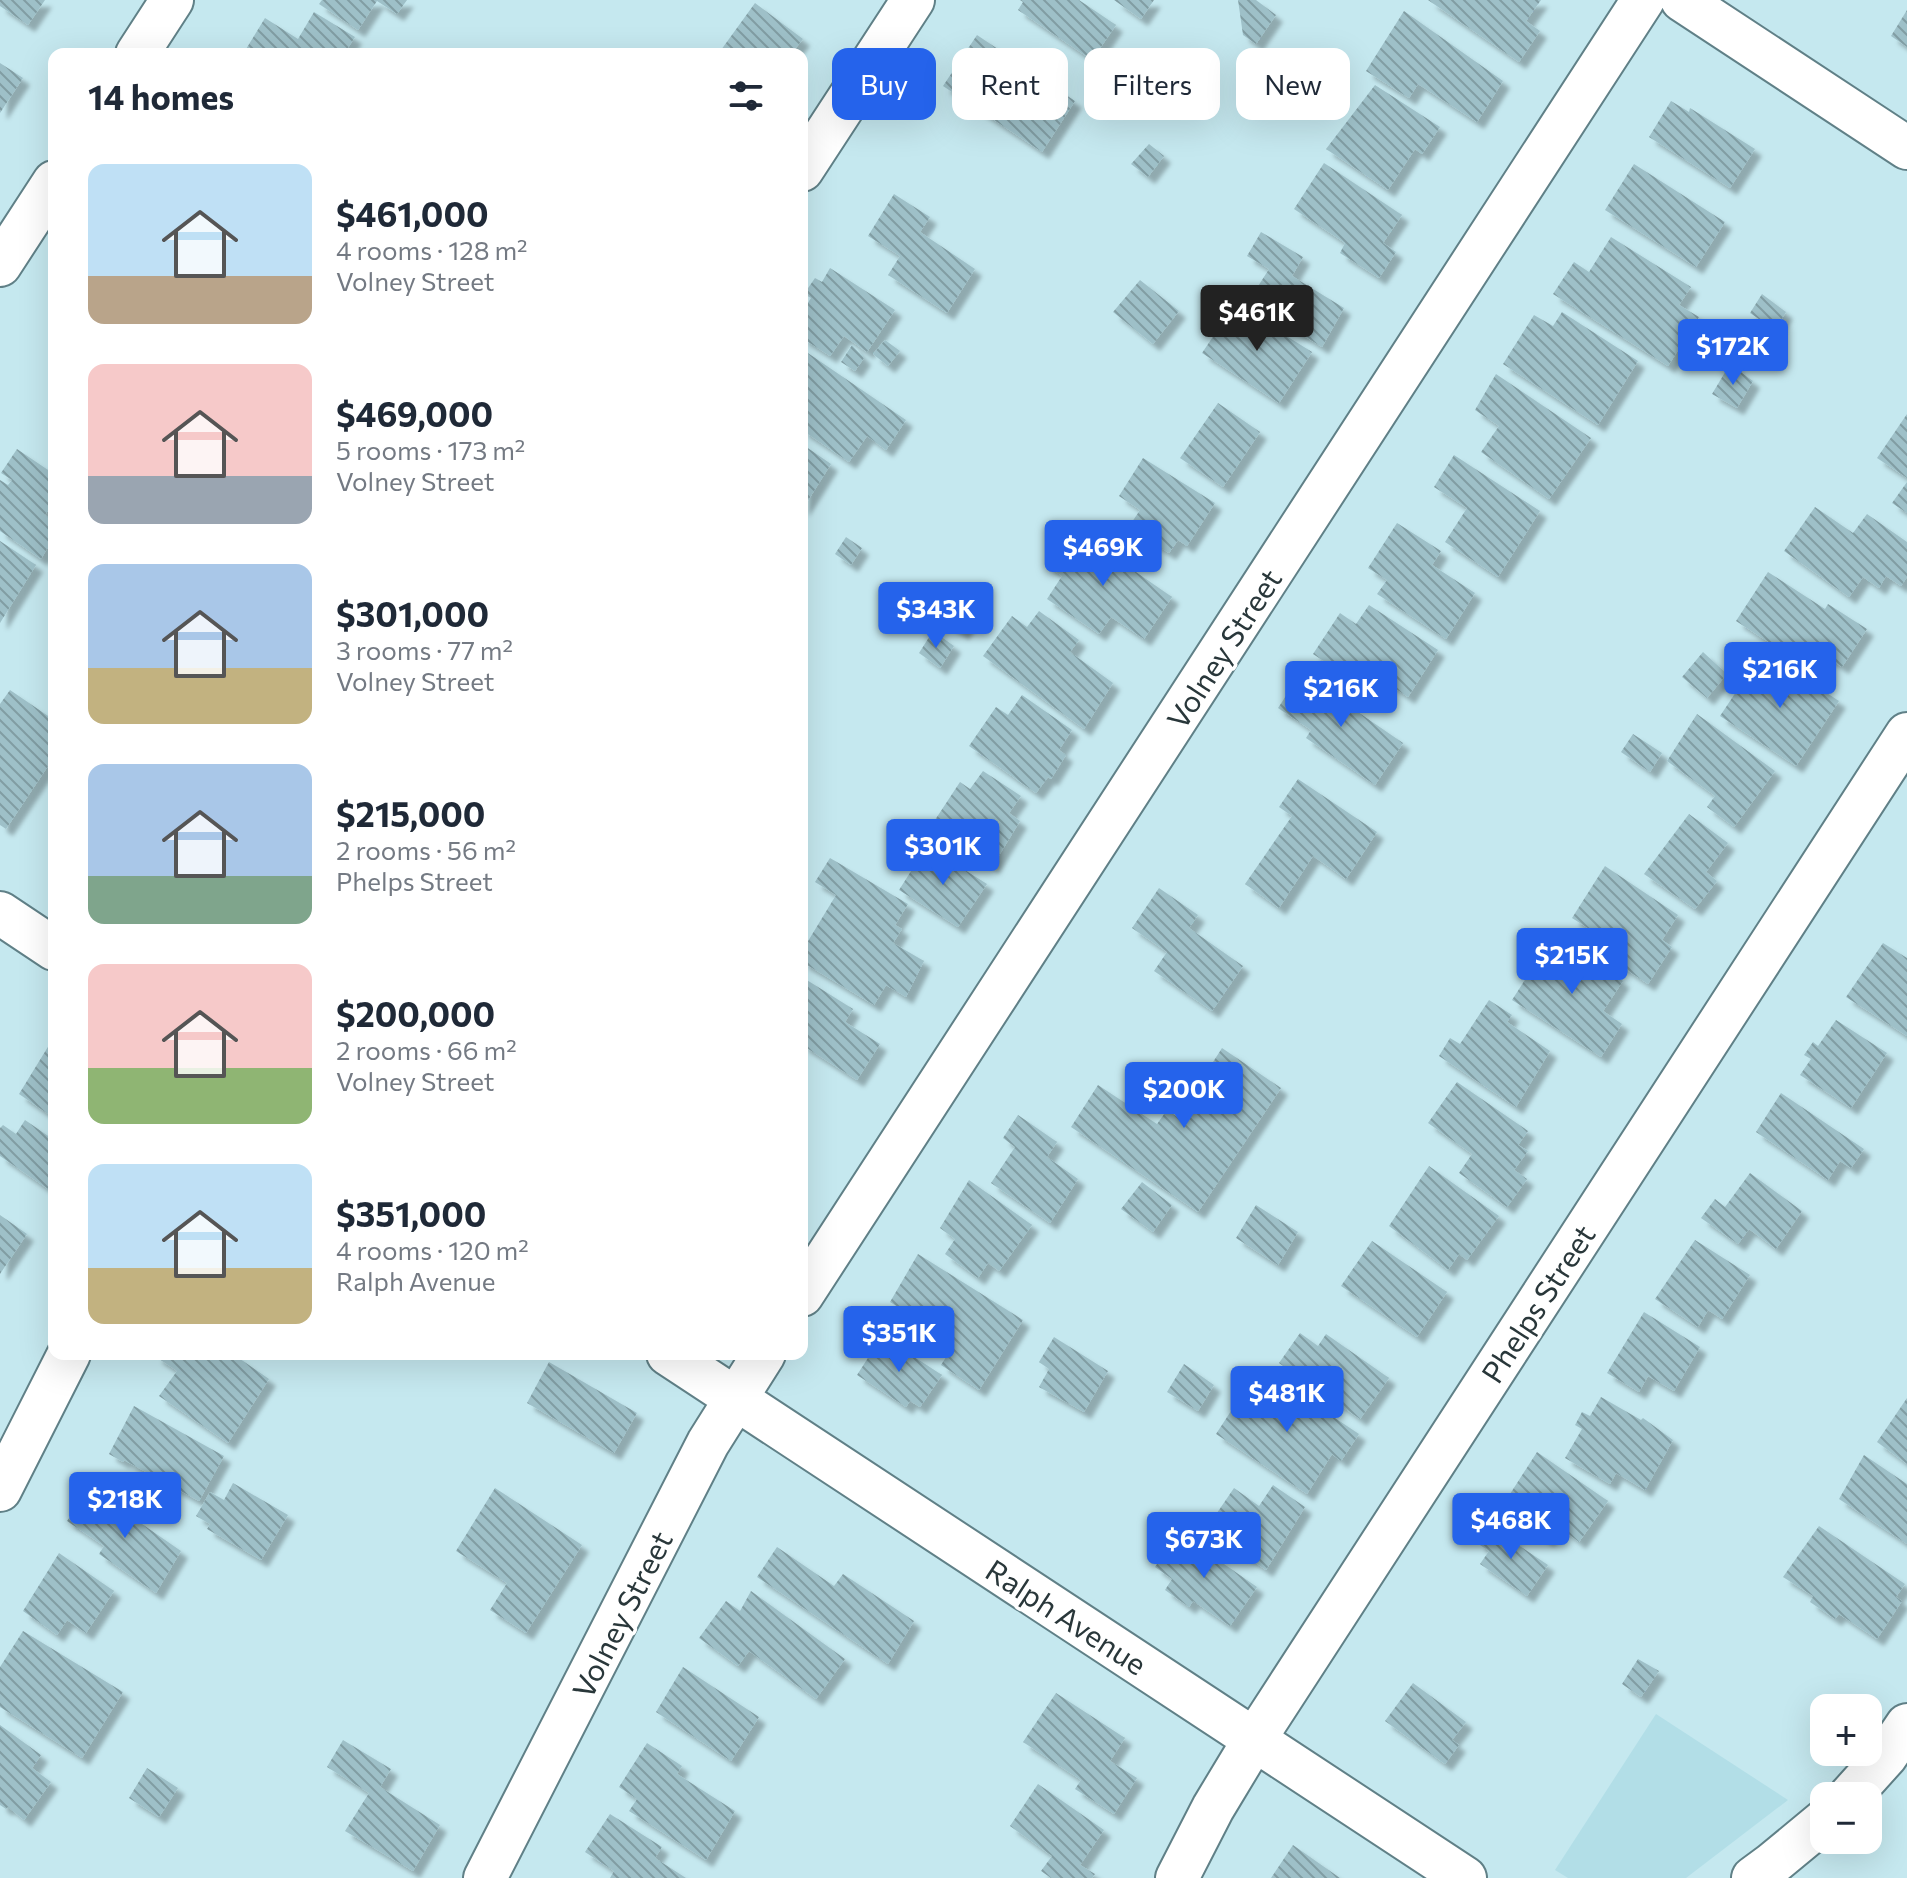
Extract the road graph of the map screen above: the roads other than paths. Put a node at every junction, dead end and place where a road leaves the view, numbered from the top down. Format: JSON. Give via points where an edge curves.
{"nodes":[{"id":1,"x":172,"y":0,"type":"edge"},
{"id":2,"x":913,"y":0,"type":"edge"},
{"id":3,"x":1643,"y":0,"type":"edge"},
{"id":4,"x":1682,"y":0,"type":"edge"},
{"id":5,"x":141,"y":48,"type":"edge"},
{"id":6,"x":1907,"y":148,"type":"edge"},
{"id":7,"x":808,"y":161,"type":"edge"},
{"id":8,"x":48,"y":191,"type":"edge"},
{"id":9,"x":0,"y":265,"type":"edge"},
{"id":10,"x":1907,"y":734,"type":"edge"},
{"id":11,"x":0,"y":913,"type":"edge"},
{"id":12,"x":48,"y":945,"type":"edge"},
{"id":13,"x":808,"y":1286,"type":"edge"},
{"id":14,"x":66,"y":1360,"type":"edge"},
{"id":15,"x":677,"y":1360,"type":"edge"},
{"id":16,"x":760,"y":1360,"type":"edge"},
{"id":17,"x":735,"y":1398,"type":"junction"},
{"id":18,"x":0,"y":1490,"type":"edge"},
{"id":19,"x":1907,"y":1725,"type":"edge"},
{"id":20,"x":1254,"y":1740,"type":"junction"},
{"id":21,"x":1863,"y":1782,"type":"edge"},
{"id":22,"x":1810,"y":1833,"type":"edge"},
{"id":23,"x":485,"y":1878,"type":"edge"},
{"id":24,"x":1177,"y":1878,"type":"edge"},
{"id":25,"x":1465,"y":1878,"type":"edge"},
{"id":26,"x":1753,"y":1878,"type":"edge"}],
"edges":[{"from":1,"to":5,"type":"street"},
{"from":2,"to":7,"type":"street"},
{"from":3,"to":13,"type":"street","name":"Volney Street"},
{"from":4,"to":6,"type":"street"},
{"from":8,"to":9,"type":"street"},
{"from":10,"to":20,"type":"street","name":"Phelps Street"},
{"from":11,"to":12,"type":"street"},
{"from":14,"to":18,"type":"street"},
{"from":15,"to":17,"type":"street","name":"Ralph Avenue"},
{"from":16,"to":17,"type":"street","name":"Volney Street"},
{"from":17,"to":20,"type":"street","name":"Ralph Avenue"},
{"from":17,"to":23,"type":"street","name":"Volney Street"},
{"from":19,"to":21,"type":"street"},
{"from":20,"to":24,"type":"street","name":"Phelps Street"},
{"from":20,"to":25,"type":"street","name":"Ralph Avenue"},
{"from":22,"to":26,"type":"street"}]}
